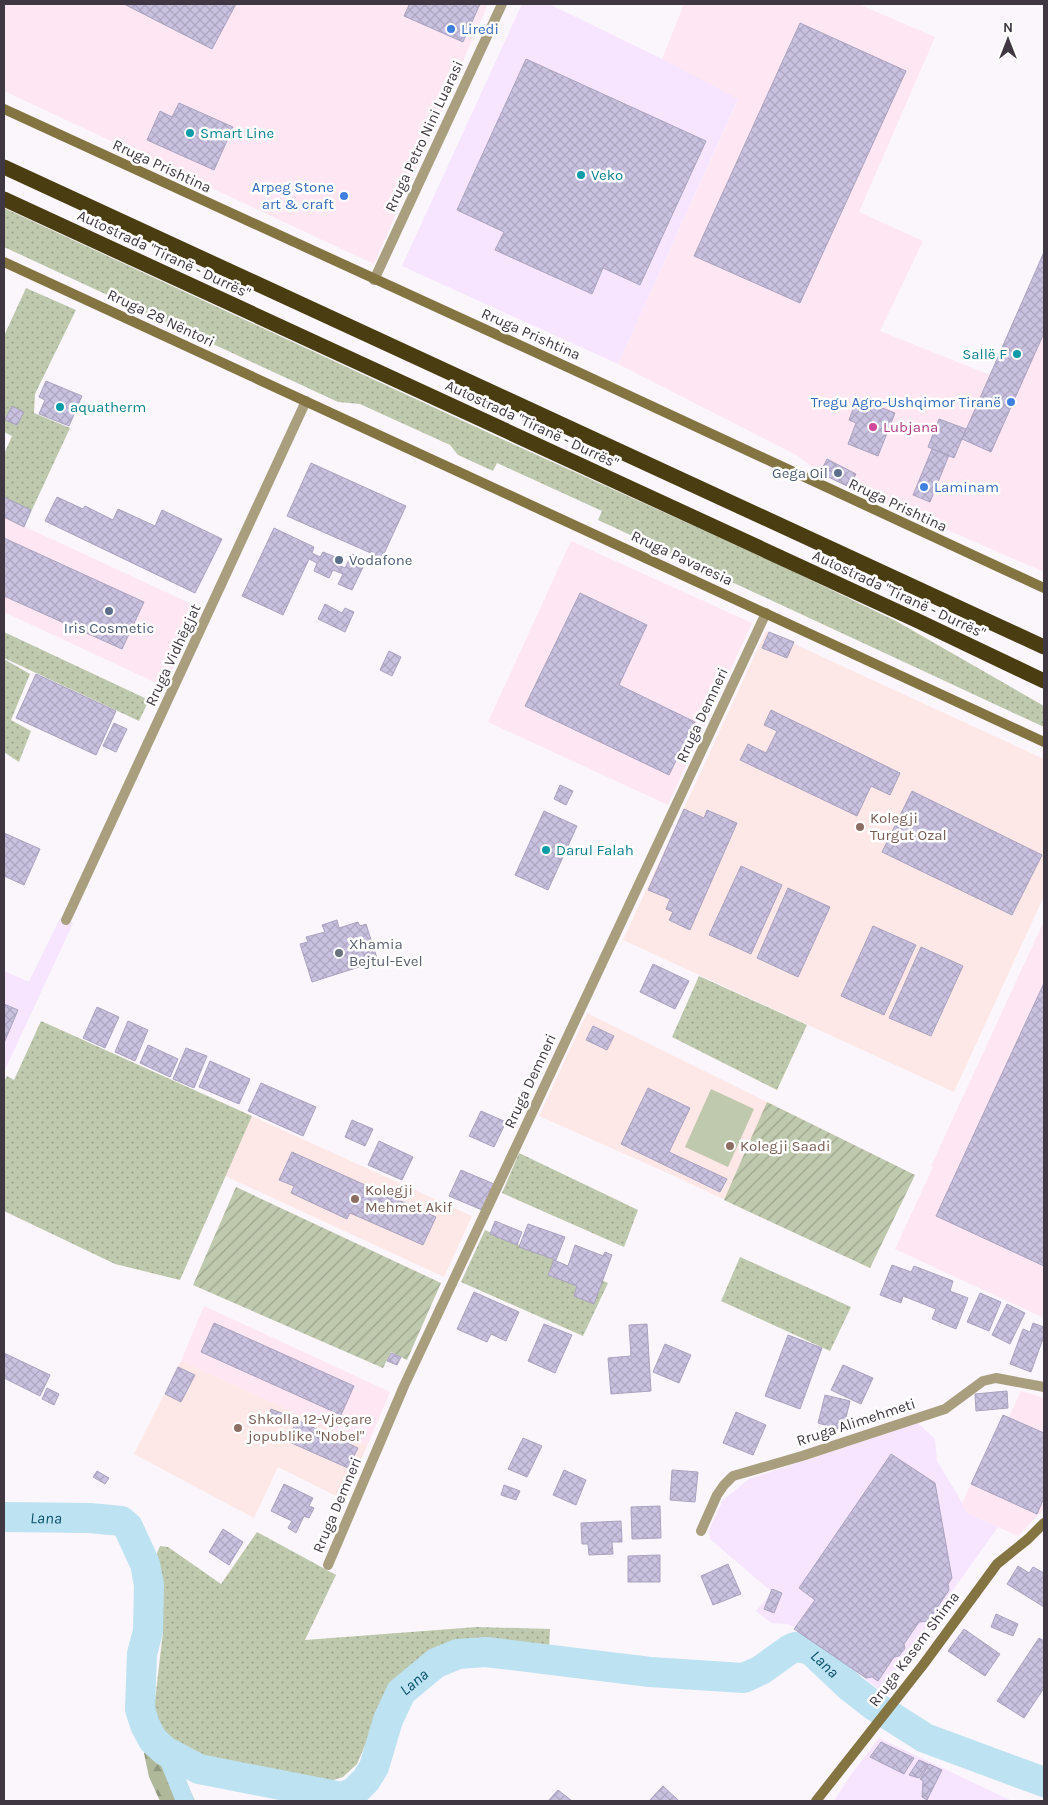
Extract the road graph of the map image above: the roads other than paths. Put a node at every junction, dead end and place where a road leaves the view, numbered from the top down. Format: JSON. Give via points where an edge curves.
{"nodes":[{"id":1,"x":502,"y":4,"type":"edge"},
{"id":2,"x":4,"y":109,"type":"edge"},
{"id":3,"x":4,"y":167,"type":"edge"},
{"id":4,"x":4,"y":199,"type":"edge"},
{"id":5,"x":4,"y":262,"type":"edge"},
{"id":6,"x":374,"y":280,"type":"junction"},
{"id":7,"x":306,"y":401,"type":"junction"},
{"id":8,"x":1044,"y":588,"type":"edge"},
{"id":9,"x":766,"y":613,"type":"junction"},
{"id":10,"x":1044,"y":647,"type":"edge"},
{"id":11,"x":1044,"y":681,"type":"edge"},
{"id":12,"x":1044,"y":742,"type":"edge"},
{"id":13,"x":66,"y":920,"type":"dead end"},
{"id":14,"x":1044,"y":1387,"type":"edge"},
{"id":15,"x":1044,"y":1523,"type":"edge"},
{"id":16,"x":701,"y":1531,"type":"dead end"},
{"id":17,"x":328,"y":1565,"type":"dead end"},
{"id":18,"x":816,"y":1801,"type":"edge"}],
"edges":[{"from":1,"to":6,"type":"street","name":"Rruga Petro Nini Luarasi"},
{"from":2,"to":6,"type":"main road","name":"Rruga Prishtina"},
{"from":3,"to":10,"type":"highway","name":"Autostrada \"Tiranë - Durrës\""},
{"from":4,"to":11,"type":"highway","name":"Autostrada \"Tiranë - Durrës\""},
{"from":5,"to":7,"type":"main road","name":"Rruga 28 Nëntori"},
{"from":6,"to":8,"type":"main road","name":"Rruga Prishtina"},
{"from":7,"to":9,"type":"main road","name":"Rruga Pavaresia"},
{"from":7,"to":13,"type":"street","name":"Rruga Vidhëgjat"},
{"from":9,"to":12,"type":"main road","name":"Rruga Pavaresia"},
{"from":9,"to":17,"type":"street","name":"Rruga Demneri","via":[[404,1386]]},
{"from":14,"to":16,"type":"street","name":"Rruga Alimehmeti","via":[[996,1378],[983,1380],[945,1408],[733,1476],[717,1495]]},
{"from":15,"to":18,"type":"main road","name":"Rruga Kasem Shima","via":[[997,1564]]}]}
